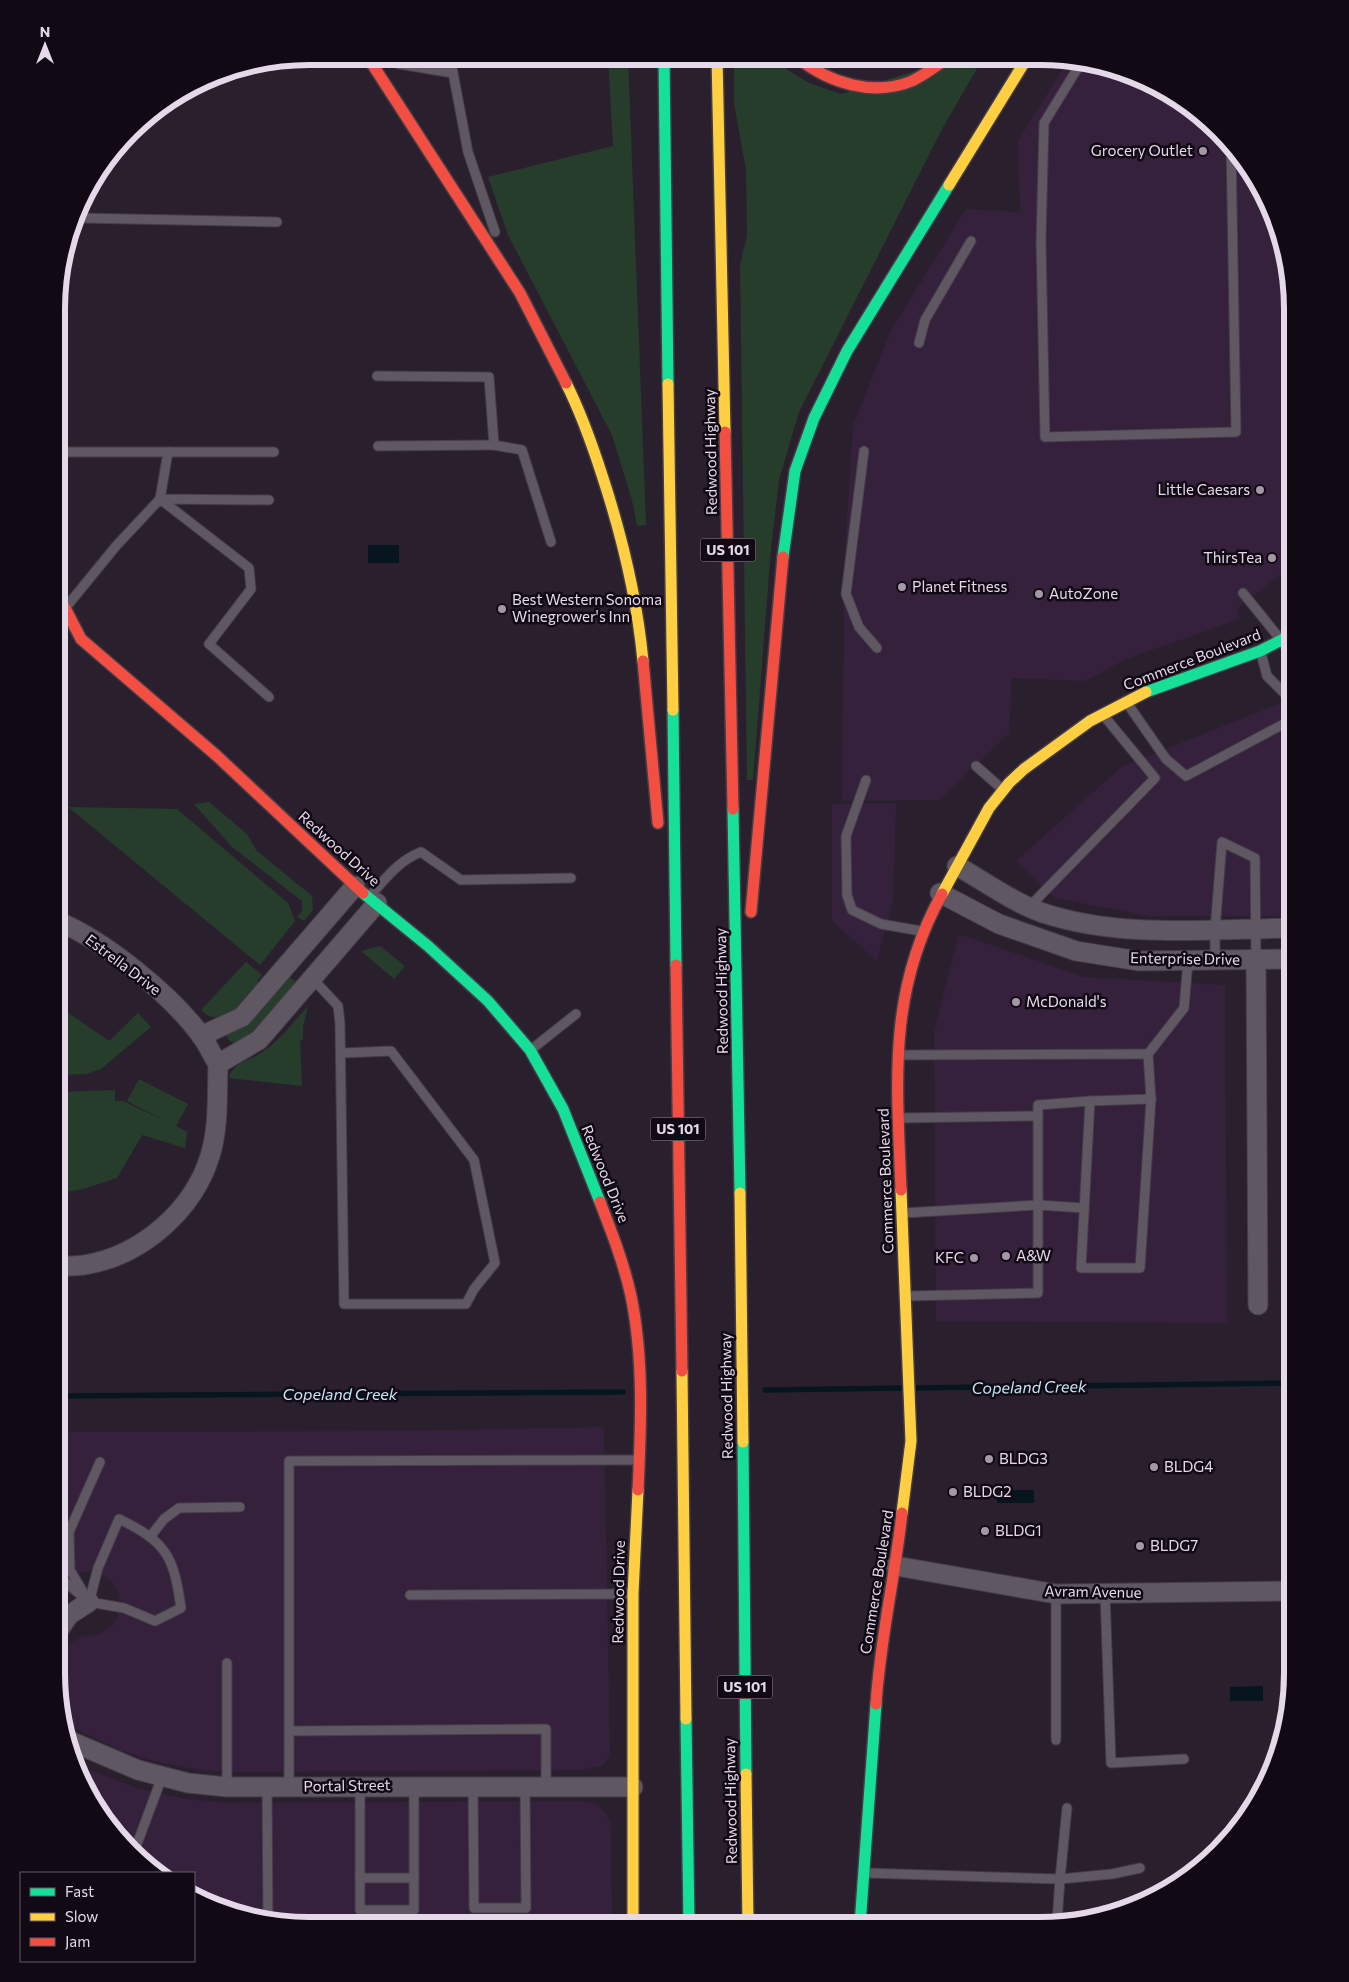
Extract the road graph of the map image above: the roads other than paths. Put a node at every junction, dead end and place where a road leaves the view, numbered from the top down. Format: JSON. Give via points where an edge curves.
{"nodes":[{"id":1,"x":373,"y":65,"type":"edge"},
{"id":2,"x":405,"y":65,"type":"edge"},
{"id":3,"x":452,"y":65,"type":"edge"},
{"id":4,"x":654,"y":65,"type":"edge"},
{"id":5,"x":664,"y":65,"type":"edge"},
{"id":6,"x":717,"y":65,"type":"edge"},
{"id":7,"x":806,"y":65,"type":"edge"},
{"id":8,"x":938,"y":65,"type":"edge"},
{"id":9,"x":1023,"y":65,"type":"edge"},
{"id":10,"x":1078,"y":68,"type":"edge"},
{"id":11,"x":453,"y":73,"type":"junction"},
{"id":12,"x":1231,"y":157,"type":"edge"},
{"id":13,"x":666,"y":171,"type":"junction"},
{"id":14,"x":83,"y":218,"type":"edge"},
{"id":15,"x":276,"y":222,"type":"dead end"},
{"id":16,"x":971,"y":241,"type":"dead end"},
{"id":17,"x":520,"y":293,"type":"junction"},
{"id":18,"x":919,"y":343,"type":"dead end"},
{"id":19,"x":377,"y":376,"type":"dead end"},
{"id":20,"x":494,"y":445,"type":"junction"},
{"id":21,"x":378,"y":446,"type":"dead end"},
{"id":22,"x":864,"y":451,"type":"dead end"},
{"id":23,"x":65,"y":452,"type":"edge"},
{"id":24,"x":168,"y":452,"type":"junction"},
{"id":25,"x":274,"y":452,"type":"dead end"},
{"id":26,"x":160,"y":499,"type":"junction"},
{"id":27,"x":270,"y":500,"type":"dead end"},
{"id":28,"x":551,"y":542,"type":"dead end"},
{"id":29,"x":1244,"y":594,"type":"dead end"},
{"id":30,"x":65,"y":603,"type":"edge"},
{"id":31,"x":65,"y":618,"type":"edge"},
{"id":32,"x":1284,"y":638,"type":"edge"},
{"id":33,"x":1281,"y":640,"type":"junction"},
{"id":34,"x":1284,"y":645,"type":"edge"},
{"id":35,"x":877,"y":648,"type":"dead end"},
{"id":36,"x":1260,"y":651,"type":"junction"},
{"id":37,"x":1284,"y":693,"type":"edge"},
{"id":38,"x":269,"y":697,"type":"dead end"},
{"id":39,"x":1126,"y":701,"type":"junction"},
{"id":40,"x":1102,"y":714,"type":"junction"},
{"id":41,"x":1284,"y":724,"type":"edge"},
{"id":42,"x":976,"y":766,"type":"dead end"},
{"id":43,"x":866,"y":780,"type":"dead end"},
{"id":44,"x":1003,"y":790,"type":"junction"},
{"id":45,"x":660,"y":839,"type":"dead end"},
{"id":46,"x":957,"y":866,"type":"junction"},
{"id":47,"x":571,"y":878,"type":"dead end"},
{"id":48,"x":664,"y":879,"type":"dead end"},
{"id":49,"x":355,"y":886,"type":"junction"},
{"id":50,"x":940,"y":893,"type":"junction"},
{"id":51,"x":374,"y":900,"type":"junction"},
{"id":52,"x":1029,"y":907,"type":"junction"},
{"id":53,"x":749,"y":924,"type":"dead end"},
{"id":54,"x":65,"y":925,"type":"edge"},
{"id":55,"x":1284,"y":928,"type":"edge"},
{"id":56,"x":1256,"y":929,"type":"junction"},
{"id":57,"x":1215,"y":930,"type":"junction"},
{"id":58,"x":924,"y":932,"type":"junction"},
{"id":59,"x":748,"y":944,"type":"dead end"},
{"id":60,"x":1284,"y":959,"type":"edge"},
{"id":61,"x":1256,"y":960,"type":"junction"},
{"id":62,"x":1188,"y":961,"type":"junction"},
{"id":63,"x":1215,"y":961,"type":"junction"},
{"id":64,"x":312,"y":979,"type":"junction"},
{"id":65,"x":576,"y":1014,"type":"dead end"},
{"id":66,"x":677,"y":1018,"type":"junction"},
{"id":67,"x":201,"y":1036,"type":"junction"},
{"id":68,"x":738,"y":1043,"type":"junction"},
{"id":69,"x":530,"y":1050,"type":"junction"},
{"id":70,"x":342,"y":1053,"type":"junction"},
{"id":71,"x":1148,"y":1054,"type":"junction"},
{"id":72,"x":898,"y":1055,"type":"junction"},
{"id":73,"x":218,"y":1064,"type":"junction"},
{"id":74,"x":1150,"y":1099,"type":"junction"},
{"id":75,"x":1090,"y":1102,"type":"junction"},
{"id":76,"x":1038,"y":1116,"type":"junction"},
{"id":77,"x":898,"y":1118,"type":"junction"},
{"id":78,"x":1038,"y":1205,"type":"junction"},
{"id":79,"x":1084,"y":1208,"type":"junction"},
{"id":80,"x":902,"y":1213,"type":"junction"},
{"id":81,"x":65,"y":1266,"type":"edge"},
{"id":82,"x":905,"y":1296,"type":"junction"},
{"id":83,"x":1258,"y":1305,"type":"dead end"},
{"id":84,"x":639,"y":1460,"type":"junction"},
{"id":85,"x":100,"y":1462,"type":"dead end"},
{"id":86,"x":240,"y":1507,"type":"dead end"},
{"id":87,"x":150,"y":1537,"type":"junction"},
{"id":88,"x":896,"y":1566,"type":"junction"},
{"id":89,"x":65,"y":1582,"type":"edge"},
{"id":90,"x":1284,"y":1591,"type":"edge"},
{"id":91,"x":1105,"y":1593,"type":"junction"},
{"id":92,"x":633,"y":1594,"type":"junction"},
{"id":93,"x":1056,"y":1594,"type":"junction"},
{"id":94,"x":410,"y":1595,"type":"dead end"},
{"id":95,"x":89,"y":1602,"type":"junction"},
{"id":96,"x":65,"y":1622,"type":"edge"},
{"id":97,"x":227,"y":1663,"type":"dead end"},
{"id":98,"x":290,"y":1731,"type":"junction"},
{"id":99,"x":1056,"y":1740,"type":"dead end"},
{"id":100,"x":75,"y":1743,"type":"edge"},
{"id":101,"x":1184,"y":1760,"type":"dead end"},
{"id":102,"x":162,"y":1777,"type":"junction"},
{"id":103,"x":360,"y":1786,"type":"junction"},
{"id":104,"x":414,"y":1786,"type":"junction"},
{"id":105,"x":473,"y":1786,"type":"junction"},
{"id":106,"x":525,"y":1786,"type":"junction"},
{"id":107,"x":546,"y":1786,"type":"junction"},
{"id":108,"x":227,"y":1787,"type":"junction"},
{"id":109,"x":267,"y":1787,"type":"junction"},
{"id":110,"x":289,"y":1787,"type":"junction"},
{"id":111,"x":633,"y":1787,"type":"junction"},
{"id":112,"x":1067,"y":1808,"type":"dead end"},
{"id":113,"x":136,"y":1846,"type":"edge"},
{"id":114,"x":1140,"y":1868,"type":"dead end"},
{"id":115,"x":863,"y":1873,"type":"junction"},
{"id":116,"x":360,"y":1878,"type":"junction"},
{"id":117,"x":414,"y":1878,"type":"junction"},
{"id":118,"x":1060,"y":1879,"type":"junction"},
{"id":119,"x":268,"y":1913,"type":"edge"},
{"id":120,"x":1057,"y":1916,"type":"edge"},
{"id":121,"x":633,"y":1917,"type":"edge"},
{"id":122,"x":689,"y":1917,"type":"edge"},
{"id":123,"x":748,"y":1917,"type":"edge"},
{"id":124,"x":860,"y":1917,"type":"edge"}],
"edges":[{"from":1,"to":17,"type":"main road"},
{"from":2,"to":11,"type":"lane"},
{"from":3,"to":11,"type":"lane"},
{"from":4,"to":13,"type":"main road"},
{"from":5,"to":13,"type":"main road","number":"US 101"},
{"from":6,"to":68,"type":"main road","name":"Redwood Highway","number":"US 101"},
{"from":7,"to":8,"type":"main road","via":[[835,81],[869,87],[899,85]]},
{"from":9,"to":53,"type":"main road","via":[[847,351],[824,394],[798,460],[784,548]]},
{"from":10,"to":12,"type":"lane","via":[[1044,123],[1041,241],[1045,437],[1236,432]]},
{"from":11,"to":17,"type":"lane","via":[[468,152]]},
{"from":13,"to":66,"type":"main road","number":"US 101"},
{"from":14,"to":15,"type":"lane"},
{"from":16,"to":18,"type":"lane","via":[[926,320]]},
{"from":17,"to":45,"type":"main road","via":[[583,420],[618,527],[641,640]]},
{"from":19,"to":20,"type":"lane","via":[[489,377]]},
{"from":20,"to":21,"type":"lane"},
{"from":20,"to":28,"type":"lane","via":[[522,450]]},
{"from":22,"to":35,"type":"lane","via":[[846,594],[859,627]]},
{"from":23,"to":24,"type":"lane"},
{"from":24,"to":25,"type":"lane"},
{"from":24,"to":26,"type":"lane"},
{"from":26,"to":27,"type":"lane"},
{"from":26,"to":30,"type":"lane"},
{"from":26,"to":38,"type":"lane","via":[[249,568],[250,589],[209,644]]},
{"from":29,"to":33,"type":"lane"},
{"from":31,"to":49,"type":"main road","name":"Redwood Drive","via":[[76,638],[217,756]]},
{"from":32,"to":33,"type":"main road","name":"Commerce Boulevard"},
{"from":33,"to":34,"type":"lane"},
{"from":33,"to":36,"type":"main road","name":"Commerce Boulevard"},
{"from":36,"to":37,"type":"lane","via":[[1267,676]]},
{"from":36,"to":39,"type":"main road","name":"Commerce Boulevard"},
{"from":39,"to":40,"type":"main road","name":"Commerce Boulevard"},
{"from":39,"to":41,"type":"lane","via":[[1166,759],[1186,776]]},
{"from":40,"to":44,"type":"main road","name":"Commerce Boulevard","via":[[1024,769]]},
{"from":40,"to":52,"type":"lane","via":[[1155,778]]},
{"from":42,"to":44,"type":"lane"},
{"from":43,"to":58,"type":"lane","via":[[846,836],[847,895],[852,910],[881,924]]},
{"from":44,"to":46,"type":"main road","name":"Commerce Boulevard","via":[[989,808]]},
{"from":46,"to":50,"type":"main road","name":"Commerce Boulevard"},
{"from":46,"to":52,"type":"street","name":"Enterprise Drive"},
{"from":47,"to":51,"type":"lane","via":[[461,880],[421,852],[395,866]]},
{"from":48,"to":66,"type":"main road"},
{"from":49,"to":51,"type":"main road","name":"Redwood Drive"},
{"from":49,"to":67,"type":"street","via":[[242,1017]]},
{"from":50,"to":58,"type":"main road","name":"Commerce Boulevard"},
{"from":50,"to":62,"type":"street","name":"Enterprise Drive","via":[[999,924],[1076,951],[1139,961]]},
{"from":51,"to":64,"type":"street"},
{"from":51,"to":69,"type":"main road","name":"Redwood Drive","via":[[488,1001]]},
{"from":52,"to":57,"type":"street","name":"Enterprise Drive","via":[[1080,922],[1131,929]]},
{"from":54,"to":67,"type":"street","name":"Estrella Drive","via":[[98,943],[151,983]]},
{"from":55,"to":56,"type":"street","name":"Enterprise Drive"},
{"from":56,"to":57,"type":"street","name":"Enterprise Drive"},
{"from":56,"to":57,"type":"lane","via":[[1255,858],[1222,842]]},
{"from":56,"to":61,"type":"lane"},
{"from":57,"to":63,"type":"lane"},
{"from":58,"to":72,"type":"main road","name":"Commerce Boulevard","via":[[905,993]]},
{"from":59,"to":68,"type":"main road"},
{"from":60,"to":61,"type":"street","name":"Enterprise Drive"},
{"from":61,"to":63,"type":"street","name":"Enterprise Drive"},
{"from":61,"to":83,"type":"street"},
{"from":62,"to":63,"type":"street","name":"Enterprise Drive"},
{"from":62,"to":71,"type":"lane","via":[[1184,1008]]},
{"from":64,"to":70,"type":"lane","via":[[338,1006]]},
{"from":64,"to":73,"type":"street","via":[[259,1040]]},
{"from":65,"to":69,"type":"lane"},
{"from":66,"to":122,"type":"main road","number":"US 101"},
{"from":67,"to":73,"type":"street","name":"Estrella Drive"},
{"from":68,"to":123,"type":"main road","name":"Redwood Highway","number":"US 101"},
{"from":69,"to":84,"type":"main road","name":"Redwood Drive","via":[[563,1110],[616,1243],[631,1296],[638,1359]]},
{"from":70,"to":70,"type":"lane","via":[[391,1051],[474,1160],[495,1263],[466,1304],[344,1304]]},
{"from":71,"to":72,"type":"lane"},
{"from":71,"to":74,"type":"lane"},
{"from":72,"to":77,"type":"main road","name":"Commerce Boulevard"},
{"from":73,"to":81,"type":"street","via":[[214,1136],[210,1156],[195,1191],[147,1240],[120,1254],[85,1265]]},
{"from":74,"to":75,"type":"lane"},
{"from":74,"to":79,"type":"lane","via":[[1140,1268],[1081,1268]]},
{"from":75,"to":76,"type":"lane","via":[[1038,1105]]},
{"from":75,"to":79,"type":"lane"},
{"from":76,"to":77,"type":"lane"},
{"from":76,"to":78,"type":"lane"},
{"from":77,"to":80,"type":"main road","name":"Commerce Boulevard"},
{"from":78,"to":79,"type":"lane"},
{"from":78,"to":80,"type":"lane"},
{"from":78,"to":82,"type":"lane","via":[[1038,1293]]},
{"from":80,"to":82,"type":"main road","name":"Commerce Boulevard"},
{"from":82,"to":88,"type":"main road","name":"Commerce Boulevard","via":[[911,1441]]},
{"from":84,"to":92,"type":"main road","name":"Redwood Drive"},
{"from":84,"to":98,"type":"lane","via":[[289,1461]]},
{"from":85,"to":95,"type":"lane","via":[[69,1532],[70,1570]]},
{"from":86,"to":87,"type":"lane","via":[[179,1508],[164,1519]]},
{"from":87,"to":95,"type":"lane","via":[[119,1520],[98,1568]]},
{"from":87,"to":95,"type":"lane","via":[[163,1548],[176,1575],[181,1608],[155,1621],[124,1608]]},
{"from":88,"to":93,"type":"street","name":"Avram Avenue"},
{"from":88,"to":115,"type":"main road","name":"Commerce Boulevard","via":[[878,1670]]},
{"from":89,"to":95,"type":"lane"},
{"from":90,"to":91,"type":"street","name":"Avram Avenue"},
{"from":91,"to":93,"type":"street","name":"Avram Avenue"},
{"from":91,"to":101,"type":"lane","via":[[1111,1763]]},
{"from":92,"to":94,"type":"lane"},
{"from":92,"to":111,"type":"main road","name":"Redwood Drive"},
{"from":93,"to":99,"type":"lane"},
{"from":95,"to":96,"type":"street"},
{"from":97,"to":108,"type":"lane"},
{"from":98,"to":107,"type":"lane","via":[[546,1729]]},
{"from":98,"to":110,"type":"lane"},
{"from":100,"to":102,"type":"street","name":"Portal Street"},
{"from":102,"to":108,"type":"street","name":"Portal Street"},
{"from":102,"to":113,"type":"lane"},
{"from":103,"to":104,"type":"street","name":"Portal Street"},
{"from":103,"to":110,"type":"street","name":"Portal Street"},
{"from":103,"to":116,"type":"lane"},
{"from":104,"to":105,"type":"street","name":"Portal Street"},
{"from":104,"to":117,"type":"lane"},
{"from":105,"to":106,"type":"street","name":"Portal Street"},
{"from":105,"to":106,"type":"lane","via":[[474,1908],[526,1908]]},
{"from":106,"to":107,"type":"street","name":"Portal Street"},
{"from":107,"to":111,"type":"street","name":"Portal Street"},
{"from":108,"to":109,"type":"street","name":"Portal Street"},
{"from":109,"to":110,"type":"street","name":"Portal Street"},
{"from":109,"to":119,"type":"lane"},
{"from":111,"to":121,"type":"main road","name":"Redwood Drive"},
{"from":112,"to":118,"type":"lane"},
{"from":114,"to":118,"type":"lane"},
{"from":115,"to":118,"type":"lane"},
{"from":115,"to":124,"type":"main road","name":"Commerce Boulevard"},
{"from":116,"to":117,"type":"lane"},
{"from":116,"to":117,"type":"lane","via":[[360,1910],[414,1910]]},
{"from":118,"to":120,"type":"lane"}]}
